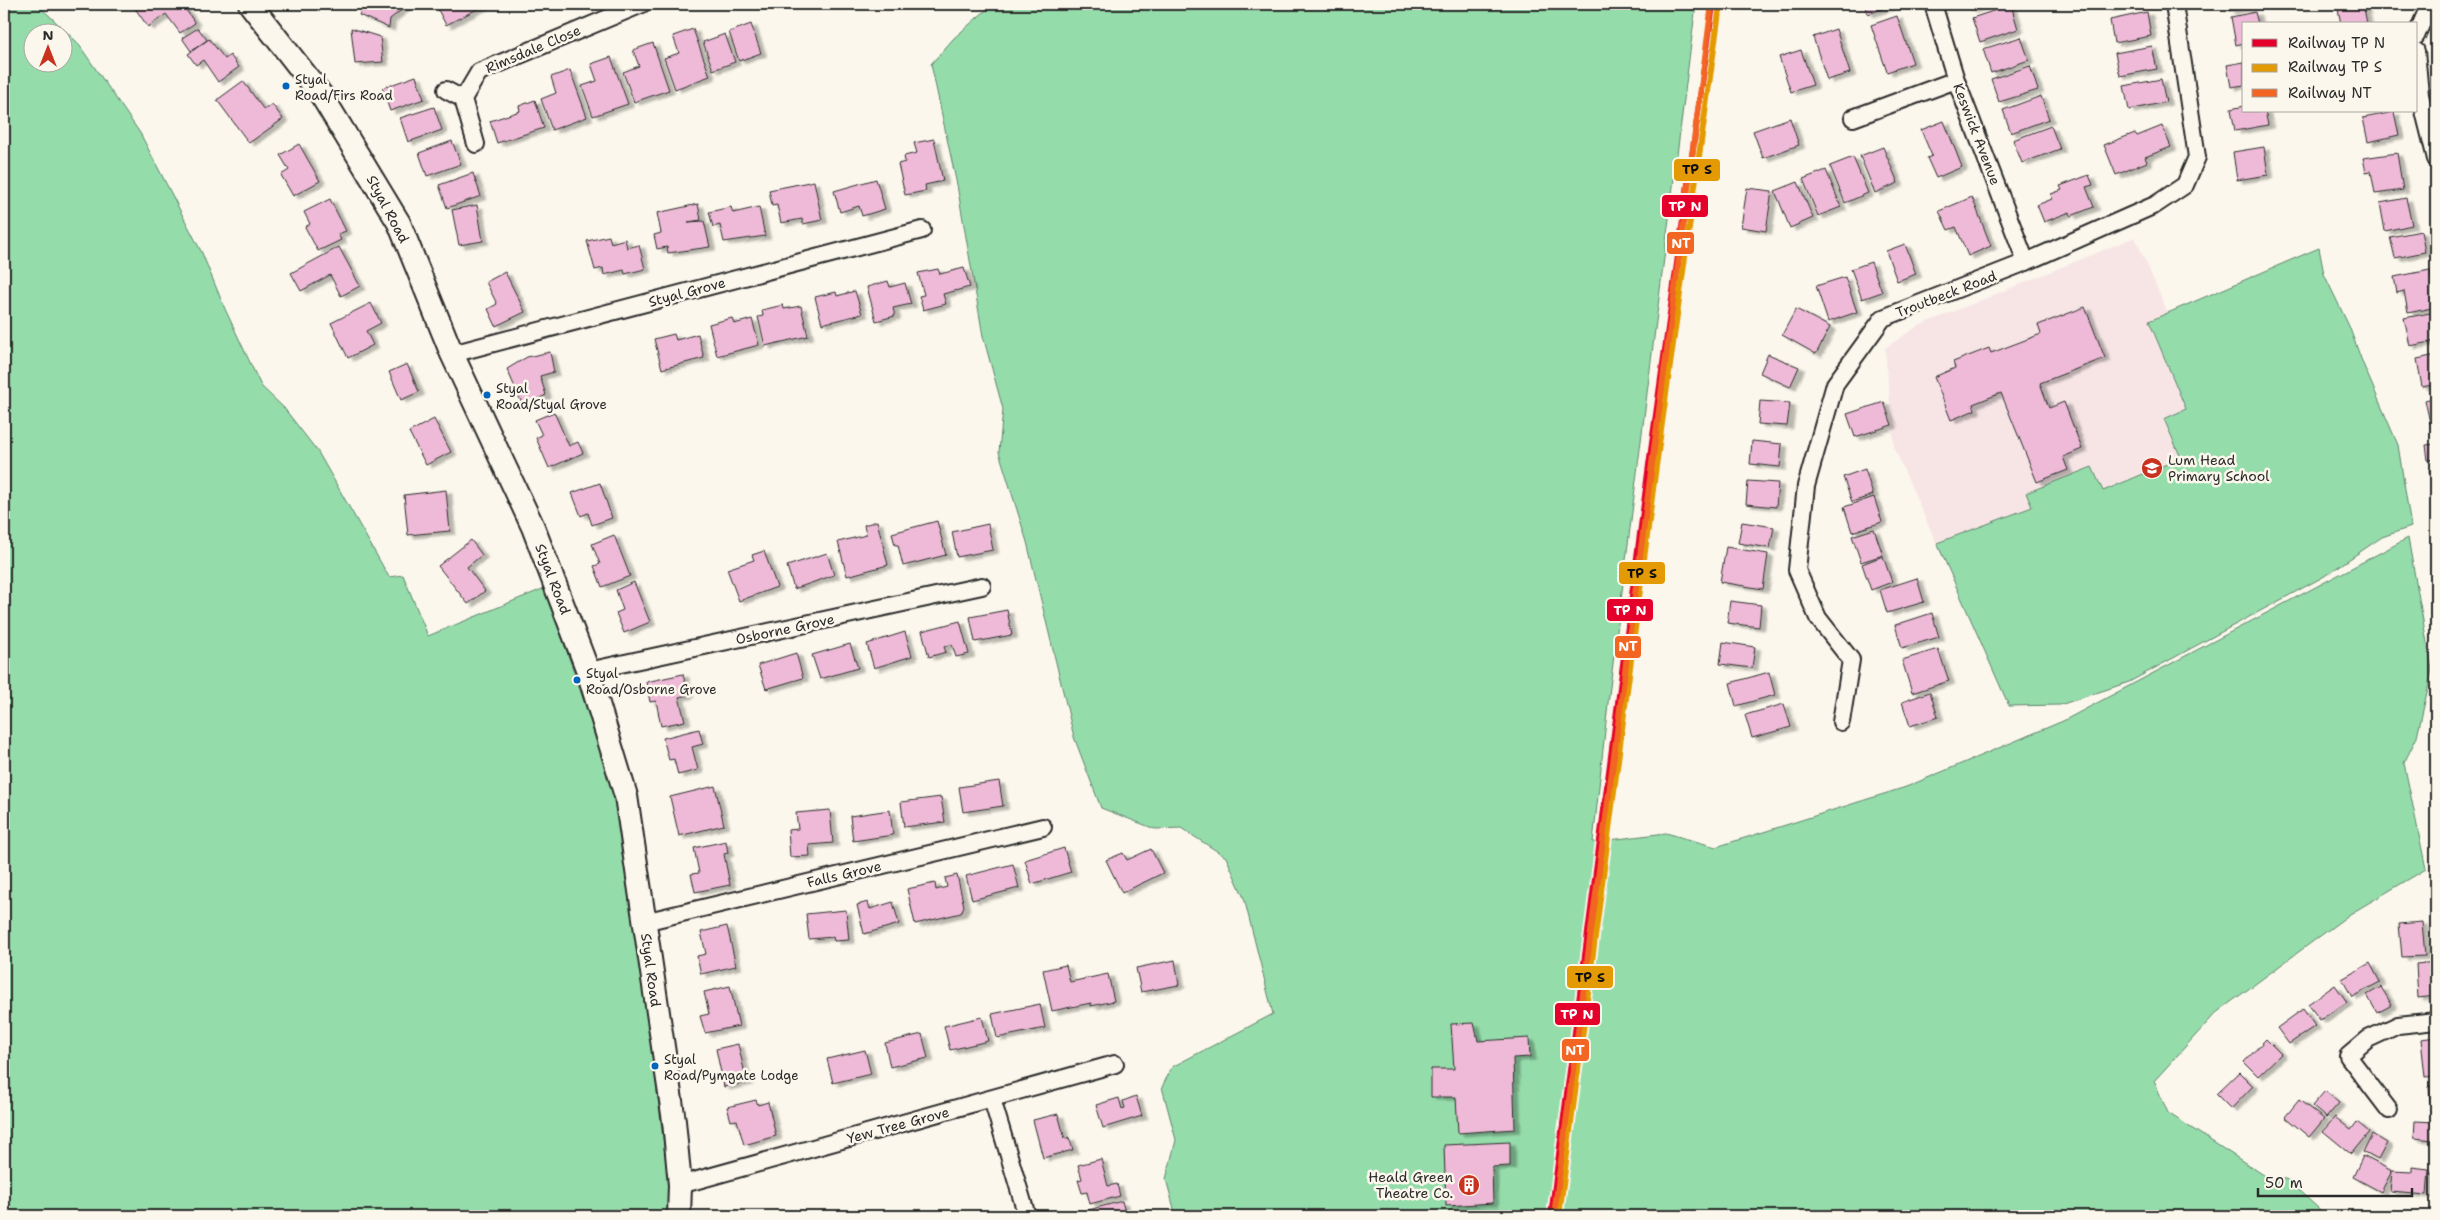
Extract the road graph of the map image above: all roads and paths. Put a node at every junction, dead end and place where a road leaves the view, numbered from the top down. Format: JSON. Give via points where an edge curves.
{"nodes":[{"id":1,"x":250,"y":4,"type":"edge"},
{"id":2,"x":642,"y":4,"type":"edge"},
{"id":3,"x":1932,"y":4,"type":"edge"},
{"id":4,"x":2174,"y":4,"type":"edge"},
{"id":5,"x":2430,"y":4,"type":"edge"},
{"id":6,"x":2418,"y":31,"type":"edge"},
{"id":7,"x":2418,"y":73,"type":"edge"},
{"id":8,"x":1956,"y":80,"type":"junction"},
{"id":9,"x":446,"y":90,"type":"dead end"},
{"id":10,"x":463,"y":99,"type":"junction"},
{"id":11,"x":1853,"y":118,"type":"dead end"},
{"id":12,"x":476,"y":144,"type":"dead end"},
{"id":13,"x":2436,"y":159,"type":"edge"},
{"id":14,"x":922,"y":230,"type":"dead end"},
{"id":15,"x":2026,"y":262,"type":"junction"},
{"id":16,"x":452,"y":354,"type":"junction"},
{"id":17,"x":982,"y":586,"type":"dead end"},
{"id":18,"x":588,"y":671,"type":"junction"},
{"id":19,"x":1841,"y":722,"type":"dead end"},
{"id":20,"x":1043,"y":827,"type":"dead end"},
{"id":21,"x":644,"y":922,"type":"junction"},
{"id":22,"x":2436,"y":1021,"type":"edge"},
{"id":23,"x":1114,"y":1064,"type":"dead end"},
{"id":24,"x":992,"y":1099,"type":"junction"},
{"id":25,"x":2390,"y":1110,"type":"dead end"},
{"id":26,"x":680,"y":1185,"type":"junction"},
{"id":27,"x":679,"y":1216,"type":"edge"},
{"id":28,"x":1027,"y":1216,"type":"edge"}],
"edges":[{"from":1,"to":16,"type":"main road","name":"Styal Road","via":[[322,96],[399,224]]},
{"from":2,"to":10,"type":"street","name":"Rimsdale Close","via":[[478,72]]},
{"from":3,"to":8,"type":"street","name":"Keswick Avenue"},
{"from":4,"to":15,"type":"street","name":"Troutbeck Road","via":[[2197,157],[2185,185],[2155,205]]},
{"from":5,"to":6,"type":"street"},
{"from":7,"to":13,"type":"street","via":[[2420,95]]},
{"from":8,"to":11,"type":"street"},
{"from":8,"to":15,"type":"street","name":"Keswick Avenue"},
{"from":9,"to":10,"type":"street"},
{"from":10,"to":12,"type":"street"},
{"from":14,"to":16,"type":"street","name":"Styal Grove"},
{"from":15,"to":19,"type":"street","name":"Troutbeck Road","via":[[1883,318],[1835,384],[1806,486],[1797,570],[1818,618],[1851,660]]},
{"from":16,"to":18,"type":"main road","name":"Styal Road","via":[[533,528]]},
{"from":17,"to":18,"type":"street","name":"Osborne Grove"},
{"from":18,"to":21,"type":"main road","name":"Styal Road","via":[[626,796]]},
{"from":20,"to":21,"type":"street","name":"Falls Grove"},
{"from":21,"to":26,"type":"main road","name":"Styal Road","via":[[674,1121]]},
{"from":22,"to":25,"type":"street","via":[[2398,1024],[2368,1039],[2348,1056]]},
{"from":23,"to":24,"type":"street","name":"Yew Tree Grove"},
{"from":24,"to":26,"type":"street","name":"Yew Tree Grove"},
{"from":24,"to":28,"type":"street"},
{"from":26,"to":27,"type":"main road","name":"Styal Road"}]}
